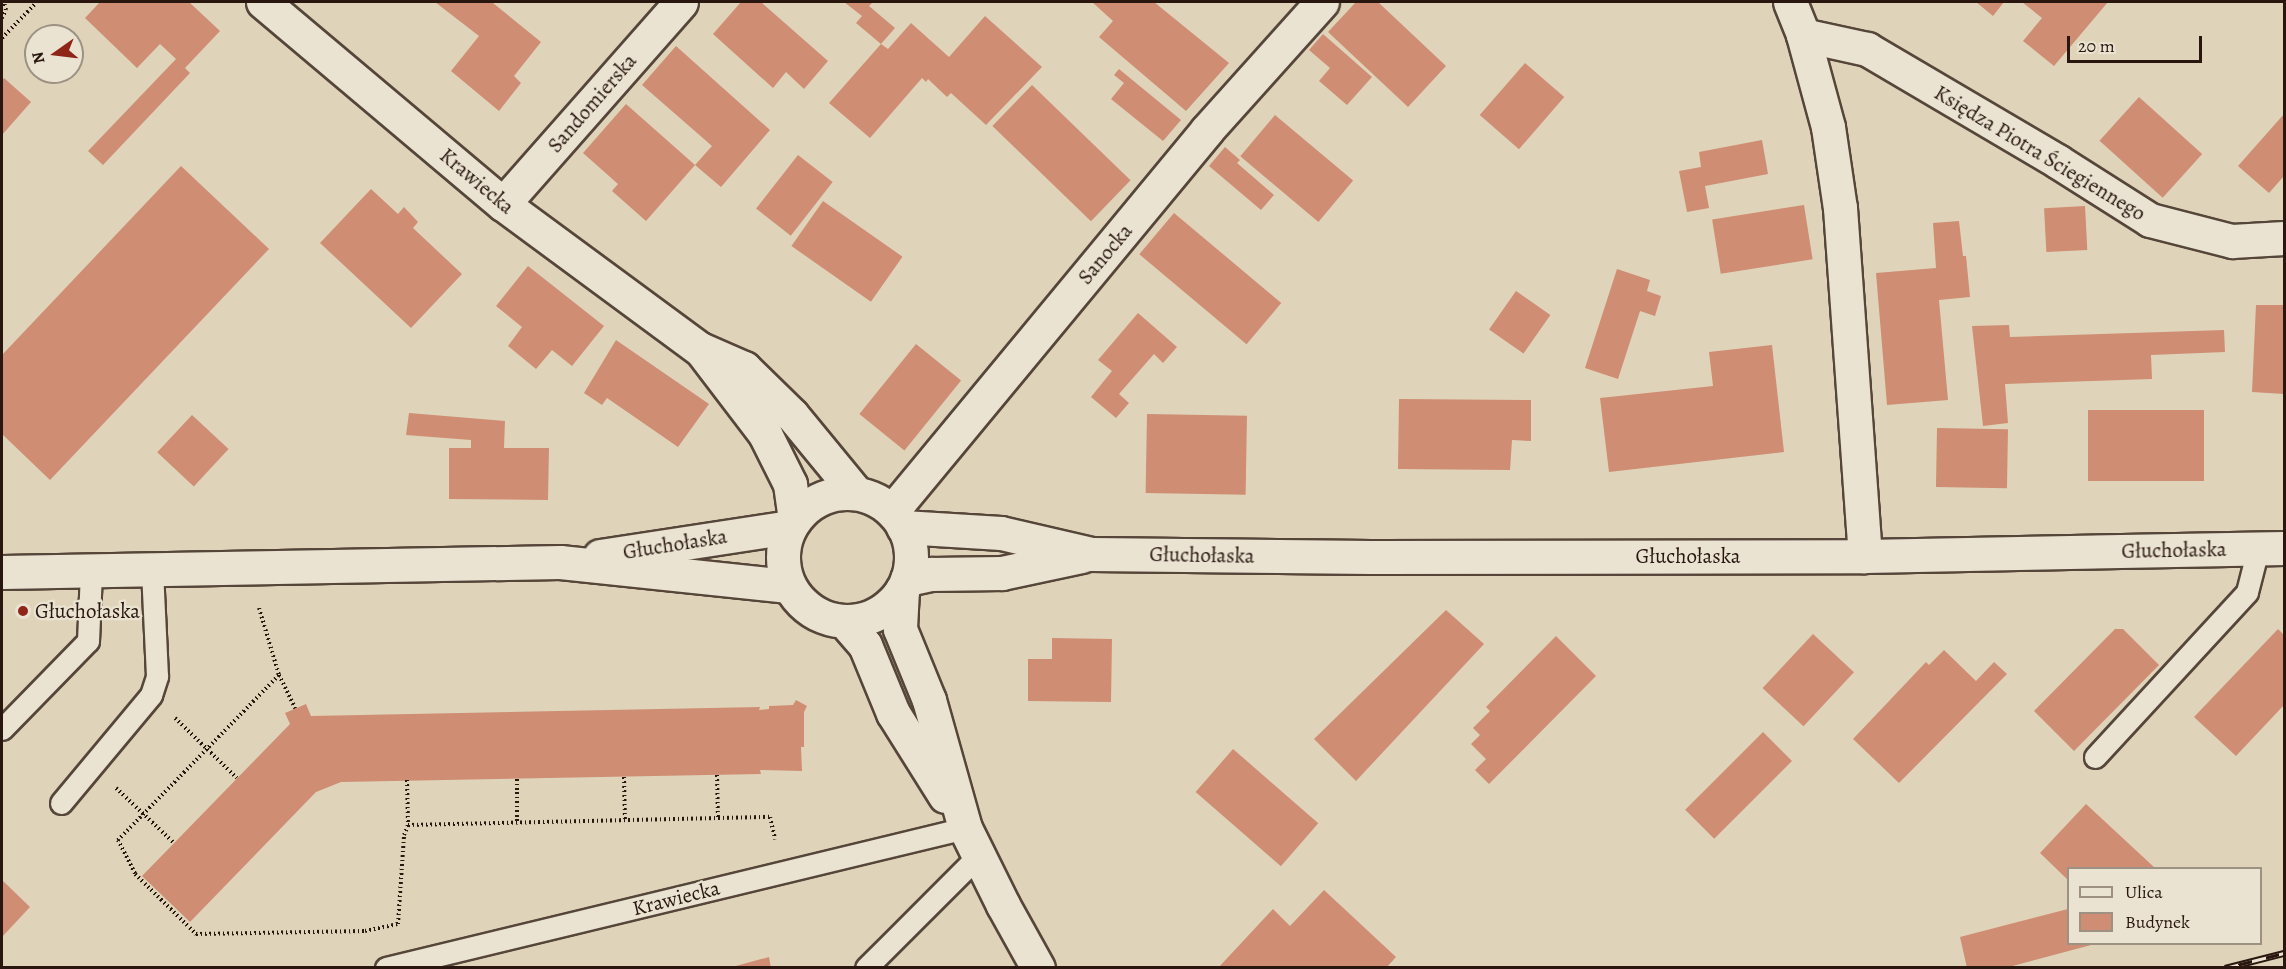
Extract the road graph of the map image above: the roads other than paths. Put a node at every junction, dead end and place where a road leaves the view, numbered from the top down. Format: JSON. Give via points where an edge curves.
{"nodes":[{"id":1,"x":263,"y":2,"type":"edge"},
{"id":2,"x":681,"y":2,"type":"edge"},
{"id":3,"x":1322,"y":2,"type":"edge"},
{"id":4,"x":1790,"y":2,"type":"edge"},
{"id":5,"x":1803,"y":35,"type":"junction"},
{"id":6,"x":503,"y":204,"type":"junction"},
{"id":7,"x":2284,"y":238,"type":"edge"},
{"id":8,"x":699,"y":349,"type":"junction"},
{"id":9,"x":856,"y":493,"type":"junction"},
{"id":10,"x":898,"y":519,"type":"junction"},
{"id":11,"x":792,"y":524,"type":"junction"},
{"id":12,"x":2271,"y":548,"type":"edge"},
{"id":13,"x":1091,"y":554,"type":"junction"},
{"id":14,"x":1865,"y":556,"type":"junction"},
{"id":15,"x":560,"y":562,"type":"junction"},
{"id":16,"x":152,"y":570,"type":"junction"},
{"id":17,"x":90,"y":571,"type":"junction"},
{"id":18,"x":2,"y":572,"type":"edge"},
{"id":19,"x":905,"y":585,"type":"junction"},
{"id":20,"x":789,"y":586,"type":"junction"},
{"id":21,"x":844,"y":621,"type":"junction"},
{"id":22,"x":2,"y":729,"type":"edge"},
{"id":23,"x":2095,"y":757,"type":"dead end"},
{"id":24,"x":61,"y":803,"type":"dead end"},
{"id":25,"x":971,"y":842,"type":"junction"},
{"id":26,"x":396,"y":965,"type":"edge"},
{"id":27,"x":866,"y":968,"type":"edge"},
{"id":28,"x":1038,"y":968,"type":"edge"}],
"edges":[{"from":1,"to":6,"type":"street","name":"Krawiecka"},
{"from":2,"to":6,"type":"street","name":"Sandomierska"},
{"from":3,"to":10,"type":"street","name":"Sanocka","via":[[1208,130]]},
{"from":4,"to":5,"type":"street"},
{"from":5,"to":7,"type":"street","name":"Księdza Piotra Ściegiennego","via":[[1867,49],[2150,220],[2232,241]]},
{"from":5,"to":14,"type":"street","via":[[1828,127],[1840,208]]},
{"from":6,"to":8,"type":"street","name":"Krawiecka"},
{"from":8,"to":9,"type":"street","name":"Krawiecka","via":[[744,368],[792,415]]},
{"from":8,"to":11,"type":"street","name":"Krawiecka","via":[[765,434],[790,484]]},
{"from":9,"to":10,"type":"street","via":[[875,500]]},
{"from":9,"to":11,"type":"street","via":[[821,498]]},
{"from":10,"to":13,"type":"street","name":"Głuchołaska","via":[[1001,533]]},
{"from":10,"to":19,"type":"street","via":[[910,543],[911,562]]},
{"from":11,"to":15,"type":"street","name":"Głuchołaska"},
{"from":11,"to":20,"type":"street","via":[[784,546]]},
{"from":12,"to":14,"type":"street","name":"Głuchołaska"},
{"from":12,"to":23,"type":"lane","via":[[2247,592]]},
{"from":13,"to":14,"type":"street","name":"Głuchołaska"},
{"from":13,"to":19,"type":"street","name":"Głuchołaska","via":[[1002,573],[931,574]]},
{"from":15,"to":16,"type":"street","name":"Głuchołaska"},
{"from":15,"to":20,"type":"street","name":"Głuchołaska"},
{"from":16,"to":17,"type":"street","name":"Głuchołaska"},
{"from":16,"to":24,"type":"lane","via":[[157,676],[151,695]]},
{"from":17,"to":18,"type":"street","name":"Głuchołaska"},
{"from":17,"to":22,"type":"lane","via":[[88,641]]},
{"from":19,"to":21,"type":"street","via":[[887,607],[868,618]]},
{"from":19,"to":25,"type":"street","via":[[900,629],[929,700]]},
{"from":20,"to":21,"type":"street","via":[[803,604],[822,616]]},
{"from":21,"to":25,"type":"street","via":[[865,645],[893,713]]},
{"from":25,"to":26,"type":"lane","name":"Krawiecka","via":[[783,872]]},
{"from":25,"to":27,"type":"lane"},
{"from":25,"to":28,"type":"street"}]}
